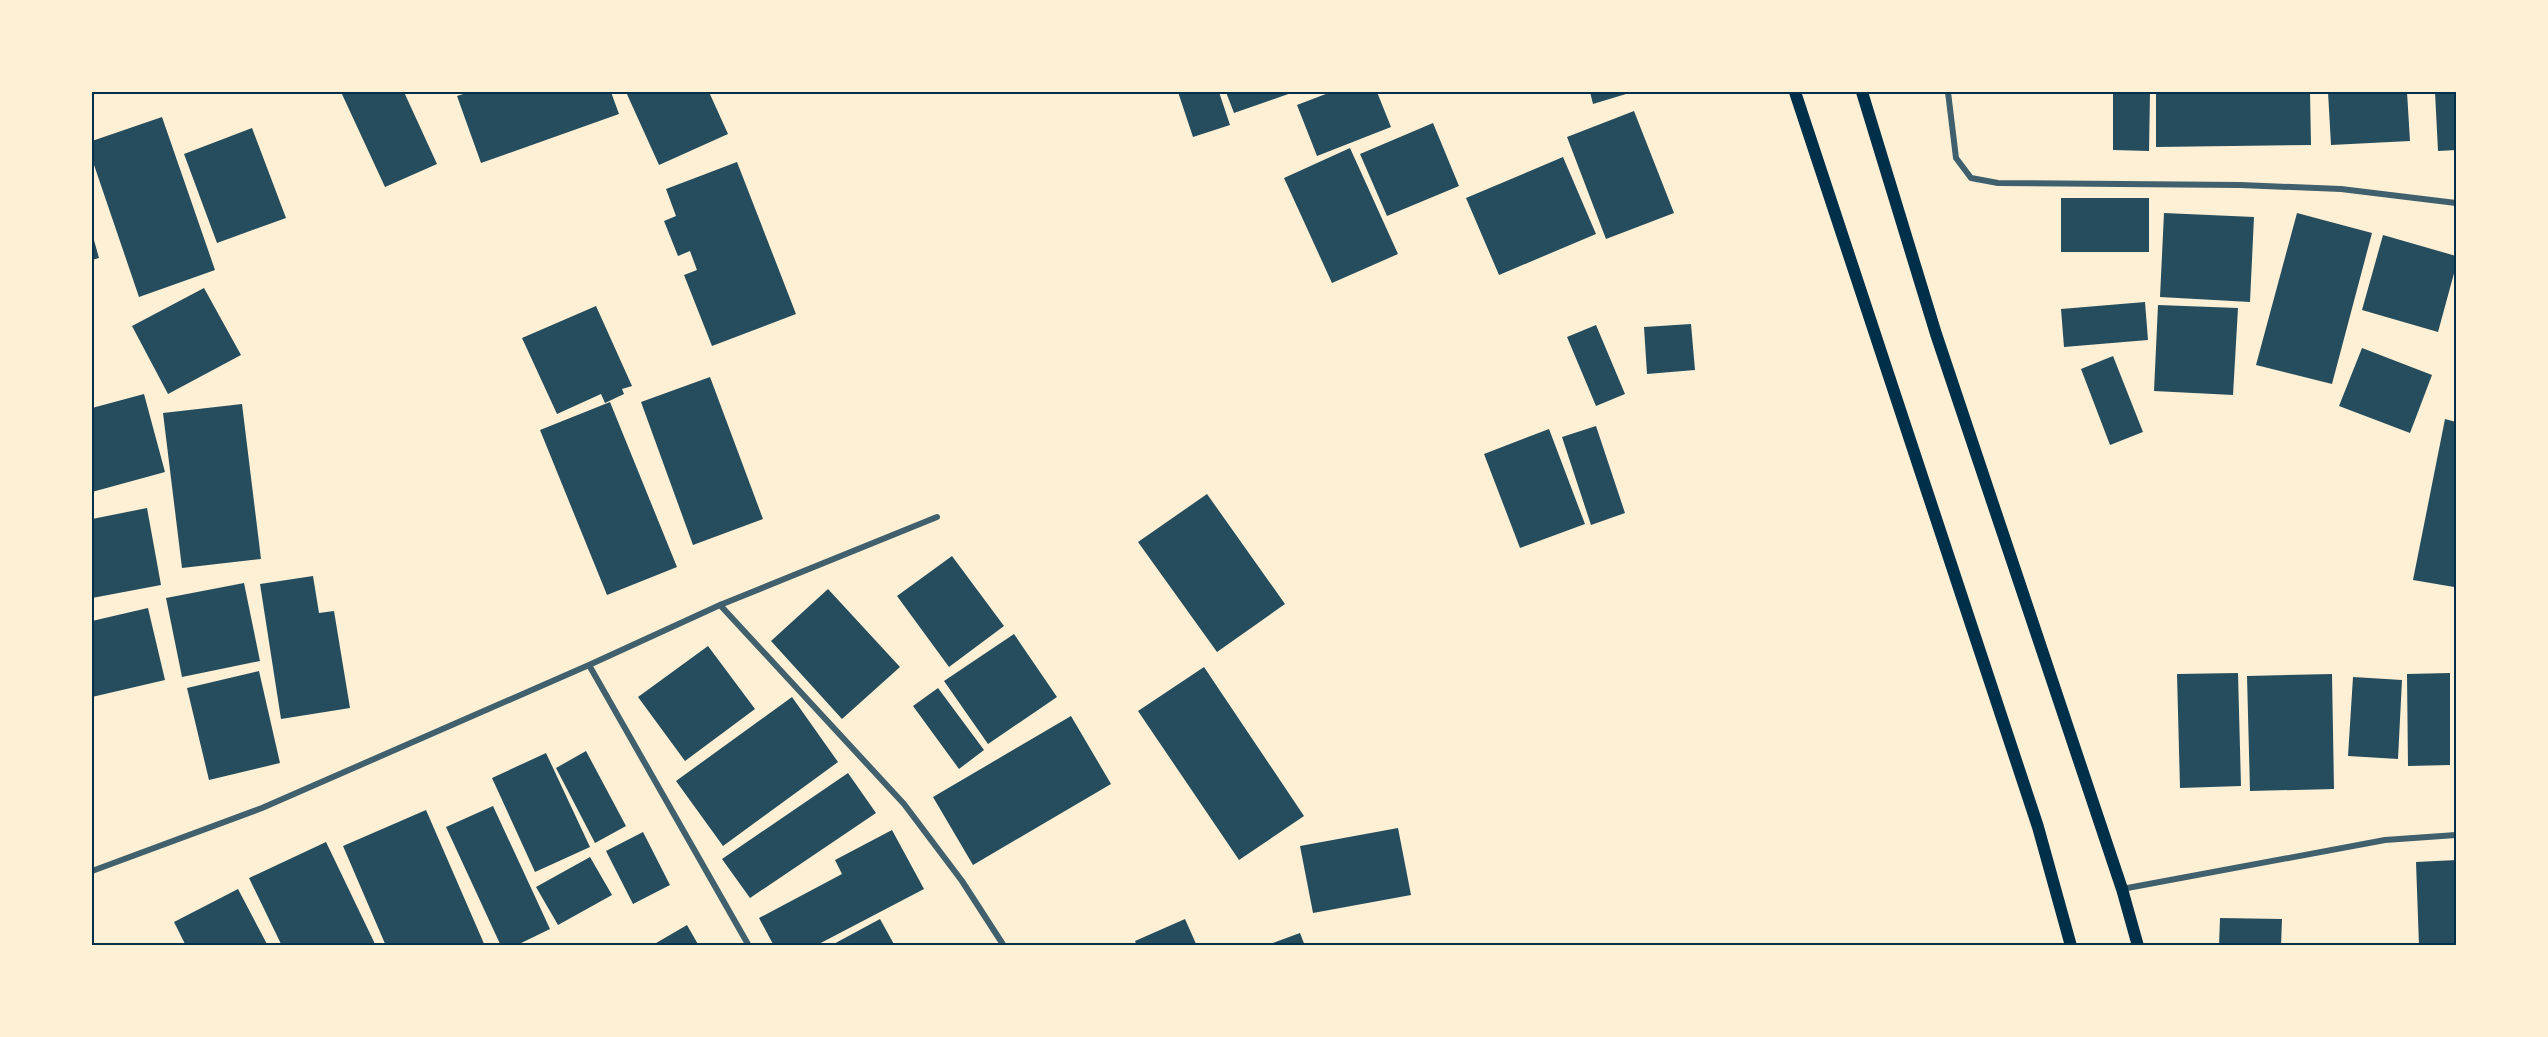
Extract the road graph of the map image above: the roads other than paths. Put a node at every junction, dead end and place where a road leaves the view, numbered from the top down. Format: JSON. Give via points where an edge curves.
{"nodes":[{"id":1,"x":1795,"y":92,"type":"edge"},
{"id":2,"x":1862,"y":92,"type":"edge"},
{"id":3,"x":1948,"y":92,"type":"edge"},
{"id":4,"x":2457,"y":203,"type":"edge"},
{"id":5,"x":937,"y":517,"type":"dead end"},
{"id":6,"x":720,"y":605,"type":"junction"},
{"id":7,"x":589,"y":665,"type":"junction"},
{"id":8,"x":2457,"y":835,"type":"edge"},
{"id":9,"x":92,"y":871,"type":"edge"},
{"id":10,"x":2122,"y":889,"type":"junction"},
{"id":11,"x":749,"y":945,"type":"edge"},
{"id":12,"x":1004,"y":945,"type":"edge"},
{"id":13,"x":2071,"y":945,"type":"edge"},
{"id":14,"x":2138,"y":945,"type":"edge"}],
"edges":[{"from":1,"to":13,"type":"main road","via":[[2038,827]]},
{"from":2,"to":10,"type":"main road","via":[[1936,334]]},
{"from":3,"to":4,"type":"street","via":[[1956,158],[1971,178],[1998,183],[2341,189]]},
{"from":5,"to":6,"type":"street"},
{"from":6,"to":7,"type":"street"},
{"from":6,"to":12,"type":"street","via":[[904,804]]},
{"from":7,"to":9,"type":"street","via":[[262,808]]},
{"from":7,"to":11,"type":"street"},
{"from":8,"to":10,"type":"street","via":[[2385,840]]},
{"from":10,"to":14,"type":"main road"}]}
